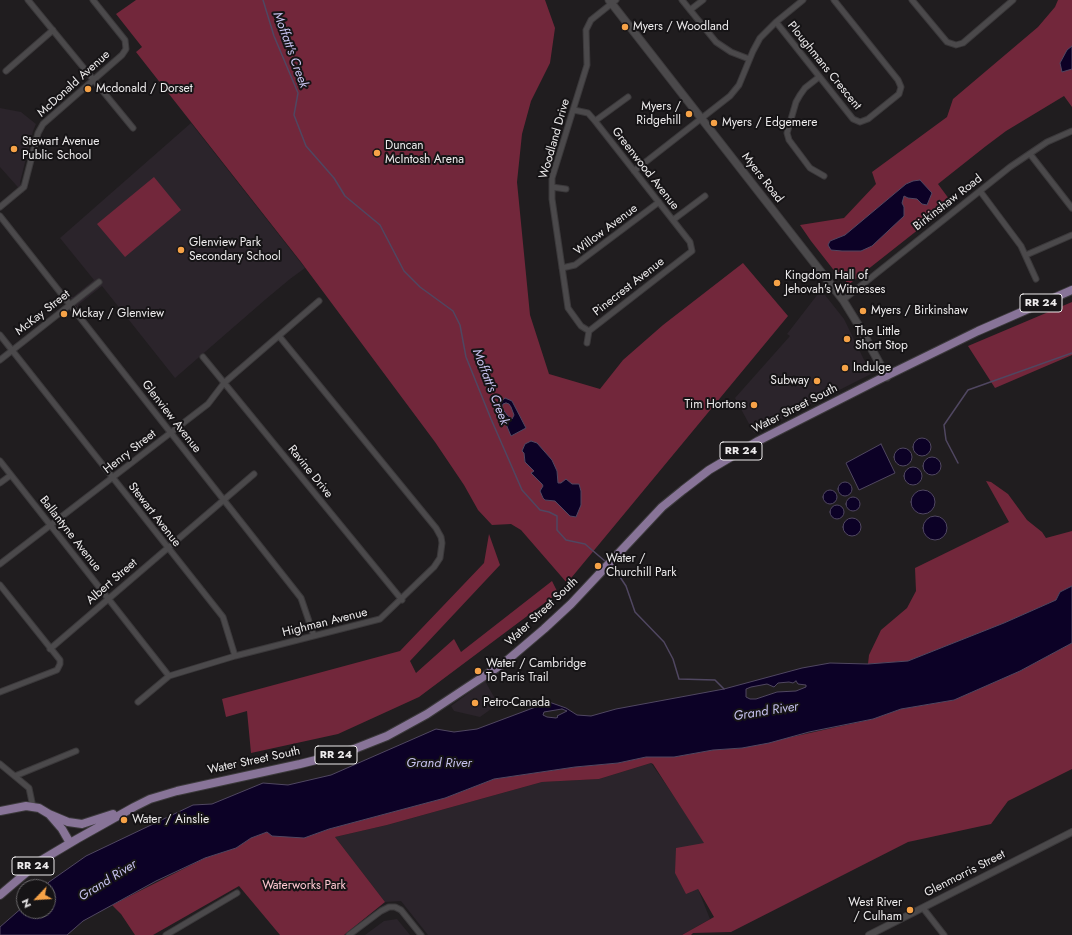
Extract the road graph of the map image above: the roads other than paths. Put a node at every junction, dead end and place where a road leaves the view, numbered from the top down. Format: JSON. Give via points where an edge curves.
{"nodes":[{"id":1,"x":28,"y":0,"type":"edge"},
{"id":2,"x":93,"y":0,"type":"edge"},
{"id":3,"x":682,"y":0,"type":"edge"},
{"id":4,"x":703,"y":0,"type":"edge"},
{"id":5,"x":803,"y":0,"type":"edge"},
{"id":6,"x":834,"y":0,"type":"edge"},
{"id":7,"x":912,"y":0,"type":"edge"},
{"id":8,"x":1013,"y":0,"type":"edge"},
{"id":9,"x":612,"y":1,"type":"edge"},
{"id":10,"x":690,"y":10,"type":"junction"},
{"id":11,"x":776,"y":22,"type":"junction"},
{"id":12,"x":53,"y":30,"type":"junction"},
{"id":13,"x":749,"y":60,"type":"junction"},
{"id":14,"x":6,"y":71,"type":"dead end"},
{"id":15,"x":819,"y":77,"type":"junction"},
{"id":16,"x":93,"y":80,"type":"junction"},
{"id":17,"x":628,"y":97,"type":"dead end"},
{"id":18,"x":574,"y":110,"type":"junction"},
{"id":19,"x":702,"y":119,"type":"junction"},
{"id":20,"x":595,"y":121,"type":"junction"},
{"id":21,"x":133,"y":128,"type":"dead end"},
{"id":22,"x":1072,"y":131,"type":"edge"},
{"id":23,"x":1030,"y":154,"type":"junction"},
{"id":24,"x":634,"y":171,"type":"junction"},
{"id":25,"x":824,"y":176,"type":"dead end"},
{"id":26,"x":552,"y":187,"type":"junction"},
{"id":27,"x":566,"y":189,"type":"dead end"},
{"id":28,"x":980,"y":191,"type":"junction"},
{"id":29,"x":705,"y":196,"type":"dead end"},
{"id":30,"x":659,"y":202,"type":"junction"},
{"id":31,"x":0,"y":207,"type":"edge"},
{"id":32,"x":1072,"y":208,"type":"edge"},
{"id":33,"x":0,"y":216,"type":"edge"},
{"id":34,"x":673,"y":220,"type":"junction"},
{"id":35,"x":1072,"y":235,"type":"edge"},
{"id":36,"x":692,"y":251,"type":"joint"},
{"id":37,"x":1026,"y":255,"type":"junction"},
{"id":38,"x":562,"y":268,"type":"junction"},
{"id":39,"x":1036,"y":278,"type":"dead end"},
{"id":40,"x":99,"y":282,"type":"dead end"},
{"id":41,"x":1072,"y":290,"type":"edge"},
{"id":42,"x":842,"y":300,"type":"junction"},
{"id":43,"x":319,"y":301,"type":"dead end"},
{"id":44,"x":70,"y":305,"type":"junction"},
{"id":45,"x":589,"y":331,"type":"junction"},
{"id":46,"x":0,"y":335,"type":"edge"},
{"id":47,"x":278,"y":336,"type":"junction"},
{"id":48,"x":587,"y":343,"type":"dead end"},
{"id":49,"x":12,"y":350,"type":"junction"},
{"id":50,"x":203,"y":357,"type":"dead end"},
{"id":51,"x":0,"y":360,"type":"edge"},
{"id":52,"x":887,"y":377,"type":"junction"},
{"id":53,"x":224,"y":383,"type":"junction"},
{"id":54,"x":171,"y":433,"type":"junction"},
{"id":55,"x":0,"y":461,"type":"edge"},
{"id":56,"x":254,"y":474,"type":"dead end"},
{"id":57,"x":11,"y":475,"type":"junction"},
{"id":58,"x":113,"y":478,"type":"junction"},
{"id":59,"x":0,"y":483,"type":"edge"},
{"id":60,"x":224,"y":500,"type":"junction"},
{"id":61,"x":51,"y":526,"type":"junction"},
{"id":62,"x":168,"y":548,"type":"junction"},
{"id":63,"x":0,"y":564,"type":"edge"},
{"id":64,"x":0,"y":585,"type":"edge"},
{"id":65,"x":108,"y":599,"type":"junction"},
{"id":66,"x":402,"y":600,"type":"junction"},
{"id":67,"x":314,"y":636,"type":"junction"},
{"id":68,"x":50,"y":649,"type":"junction"},
{"id":69,"x":236,"y":656,"type":"junction"},
{"id":70,"x":168,"y":676,"type":"junction"},
{"id":71,"x":0,"y":692,"type":"edge"},
{"id":72,"x":138,"y":702,"type":"dead end"},
{"id":73,"x":76,"y":751,"type":"dead end"},
{"id":74,"x":0,"y":764,"type":"edge"},
{"id":75,"x":15,"y":776,"type":"junction"},
{"id":76,"x":33,"y":807,"type":"junction"},
{"id":77,"x":134,"y":807,"type":"junction"},
{"id":78,"x":0,"y":811,"type":"edge"},
{"id":79,"x":49,"y":814,"type":"junction"},
{"id":80,"x":1072,"y":832,"type":"edge"},
{"id":81,"x":70,"y":843,"type":"junction"},
{"id":82,"x":237,"y":893,"type":"dead end"},
{"id":83,"x":0,"y":895,"type":"edge"},
{"id":84,"x":923,"y":908,"type":"junction"},
{"id":85,"x":166,"y":935,"type":"edge"},
{"id":86,"x":350,"y":935,"type":"edge"},
{"id":87,"x":421,"y":935,"type":"edge"},
{"id":88,"x":869,"y":935,"type":"edge"},
{"id":89,"x":944,"y":935,"type":"edge"}],
"edges":[{"from":1,"to":12,"type":"street"},
{"from":2,"to":16,"type":"street","name":"McDonald Avenue","via":[[127,44],[124,53]]},
{"from":3,"to":10,"type":"street"},
{"from":4,"to":10,"type":"street"},
{"from":5,"to":11,"type":"street"},
{"from":6,"to":15,"type":"street","name":"Ploughmans Crescent","via":[[901,86],[899,94],[868,119],[860,122],[853,119]]},
{"from":7,"to":8,"type":"street","via":[[948,42],[956,45],[963,43]]},
{"from":9,"to":18,"type":"street","name":"Woodland Drive","via":[[591,20],[586,30],[587,65]]},
{"from":9,"to":19,"type":"main road","name":"Myers Road"},
{"from":10,"to":13,"type":"street","via":[[716,42]]},
{"from":11,"to":13,"type":"street","via":[[760,38]]},
{"from":11,"to":15,"type":"street","name":"Ploughmans Crescent"},
{"from":12,"to":14,"type":"street"},
{"from":12,"to":16,"type":"street"},
{"from":13,"to":19,"type":"street","via":[[733,93]]},
{"from":15,"to":25,"type":"street","via":[[800,95],[787,133],[789,140],[810,168]]},
{"from":16,"to":21,"type":"street"},
{"from":16,"to":31,"type":"street","name":"McDonald Avenue","via":[[43,124],[38,133],[24,187]]},
{"from":17,"to":20,"type":"street"},
{"from":18,"to":20,"type":"street","name":"Greenwood Avenue","via":[[588,113]]},
{"from":18,"to":26,"type":"street","name":"Woodland Drive","via":[[552,178]]},
{"from":19,"to":24,"type":"street"},
{"from":19,"to":42,"type":"main road","name":"Myers Road"},
{"from":20,"to":24,"type":"street","name":"Greenwood Avenue"},
{"from":22,"to":23,"type":"street","name":"Birkinshaw Road","via":[[1047,142]]},
{"from":23,"to":28,"type":"street","name":"Birkinshaw Road"},
{"from":23,"to":32,"type":"street"},
{"from":24,"to":30,"type":"street","name":"Greenwood Avenue"},
{"from":26,"to":27,"type":"street"},
{"from":26,"to":38,"type":"street","name":"Woodland Drive"},
{"from":28,"to":37,"type":"street"},
{"from":28,"to":42,"type":"street","name":"Birkinshaw Road"},
{"from":29,"to":34,"type":"street"},
{"from":30,"to":34,"type":"street","name":"Greenwood Avenue"},
{"from":30,"to":38,"type":"street","name":"Willow Avenue","via":[[575,265]]},
{"from":33,"to":44,"type":"street","name":"Glenview Avenue"},
{"from":34,"to":36,"type":"street","name":"Greenwood Avenue","via":[[690,242]]},
{"from":35,"to":37,"type":"street"},
{"from":36,"to":45,"type":"street","name":"Pinecrest Avenue"},
{"from":37,"to":39,"type":"street"},
{"from":38,"to":45,"type":"street","name":"Woodland Drive","via":[[568,308],[580,326]]},
{"from":40,"to":44,"type":"street","name":"McKay Street"},
{"from":41,"to":52,"type":"main road","name":"Water Street South","number":"RR 24","via":[[978,331]]},
{"from":42,"to":52,"type":"main road","name":"Myers Road"},
{"from":43,"to":47,"type":"street","name":"Henry Street"},
{"from":44,"to":49,"type":"street","name":"McKay Street"},
{"from":44,"to":54,"type":"street","name":"Glenview Avenue"},
{"from":45,"to":48,"type":"street","name":"Pinecrest Avenue"},
{"from":46,"to":49,"type":"street","name":"Stewart Avenue"},
{"from":47,"to":53,"type":"street","name":"Henry Street"},
{"from":47,"to":66,"type":"street","name":"Highman Avenue","via":[[440,533],[442,547],[439,562]]},
{"from":49,"to":51,"type":"street","name":"McKay Street"},
{"from":49,"to":58,"type":"street","name":"Stewart Avenue"},
{"from":50,"to":53,"type":"street","name":"Ravine Drive"},
{"from":52,"to":77,"type":"main road","name":"Water Street South","number":"RR 24","via":[[758,442],[709,470],[662,507],[571,604],[504,663],[427,714],[387,736],[344,753],[177,791]]},
{"from":53,"to":54,"type":"street","name":"Henry Street","via":[[208,404]]},
{"from":53,"to":66,"type":"street","name":"Ravine Drive"},
{"from":54,"to":58,"type":"street","name":"Henry Street"},
{"from":54,"to":60,"type":"street","name":"Glenview Avenue"},
{"from":55,"to":57,"type":"street","name":"Ballantyne Avenue"},
{"from":56,"to":60,"type":"street","name":"Albert Street"},
{"from":57,"to":59,"type":"street"},
{"from":57,"to":61,"type":"street","name":"Ballantyne Avenue"},
{"from":58,"to":61,"type":"street","name":"Henry Street"},
{"from":58,"to":62,"type":"street","name":"Stewart Avenue"},
{"from":60,"to":62,"type":"street","name":"Albert Street"},
{"from":60,"to":67,"type":"street","name":"Glenview Avenue","via":[[301,598]]},
{"from":61,"to":63,"type":"street","name":"Henry Street"},
{"from":61,"to":65,"type":"street","name":"Ballantyne Avenue"},
{"from":62,"to":65,"type":"street","name":"Albert Street"},
{"from":62,"to":69,"type":"street","name":"Stewart Avenue","via":[[223,617]]},
{"from":64,"to":68,"type":"street"},
{"from":65,"to":68,"type":"street","name":"Albert Street"},
{"from":65,"to":70,"type":"street","name":"Ballantyne Avenue"},
{"from":66,"to":67,"type":"street","name":"Highman Avenue","via":[[380,620]]},
{"from":67,"to":69,"type":"street","name":"Highman Avenue"},
{"from":68,"to":71,"type":"street","via":[[60,660],[57,670]]},
{"from":69,"to":70,"type":"street","name":"Highman Avenue"},
{"from":70,"to":72,"type":"street","name":"Highman Avenue"},
{"from":73,"to":75,"type":"street"},
{"from":74,"to":75,"type":"street"},
{"from":75,"to":76,"type":"street","via":[[29,788]]},
{"from":76,"to":78,"type":"main road"},
{"from":76,"to":79,"type":"main road"},
{"from":77,"to":79,"type":"main road","via":[[82,824],[68,822]]},
{"from":77,"to":81,"type":"main road","name":"Water Street South","number":"RR 24"},
{"from":79,"to":81,"type":"main road"},
{"from":80,"to":84,"type":"street","name":"Glenmorris Street"},
{"from":81,"to":83,"type":"main road","name":"Water Street South","number":"RR 24","via":[[34,866]]},
{"from":82,"to":85,"type":"street"},
{"from":84,"to":88,"type":"street","name":"Glenmorris Street"},
{"from":84,"to":89,"type":"street"},
{"from":86,"to":87,"type":"street","via":[[376,914],[392,907],[401,910]]}]}
